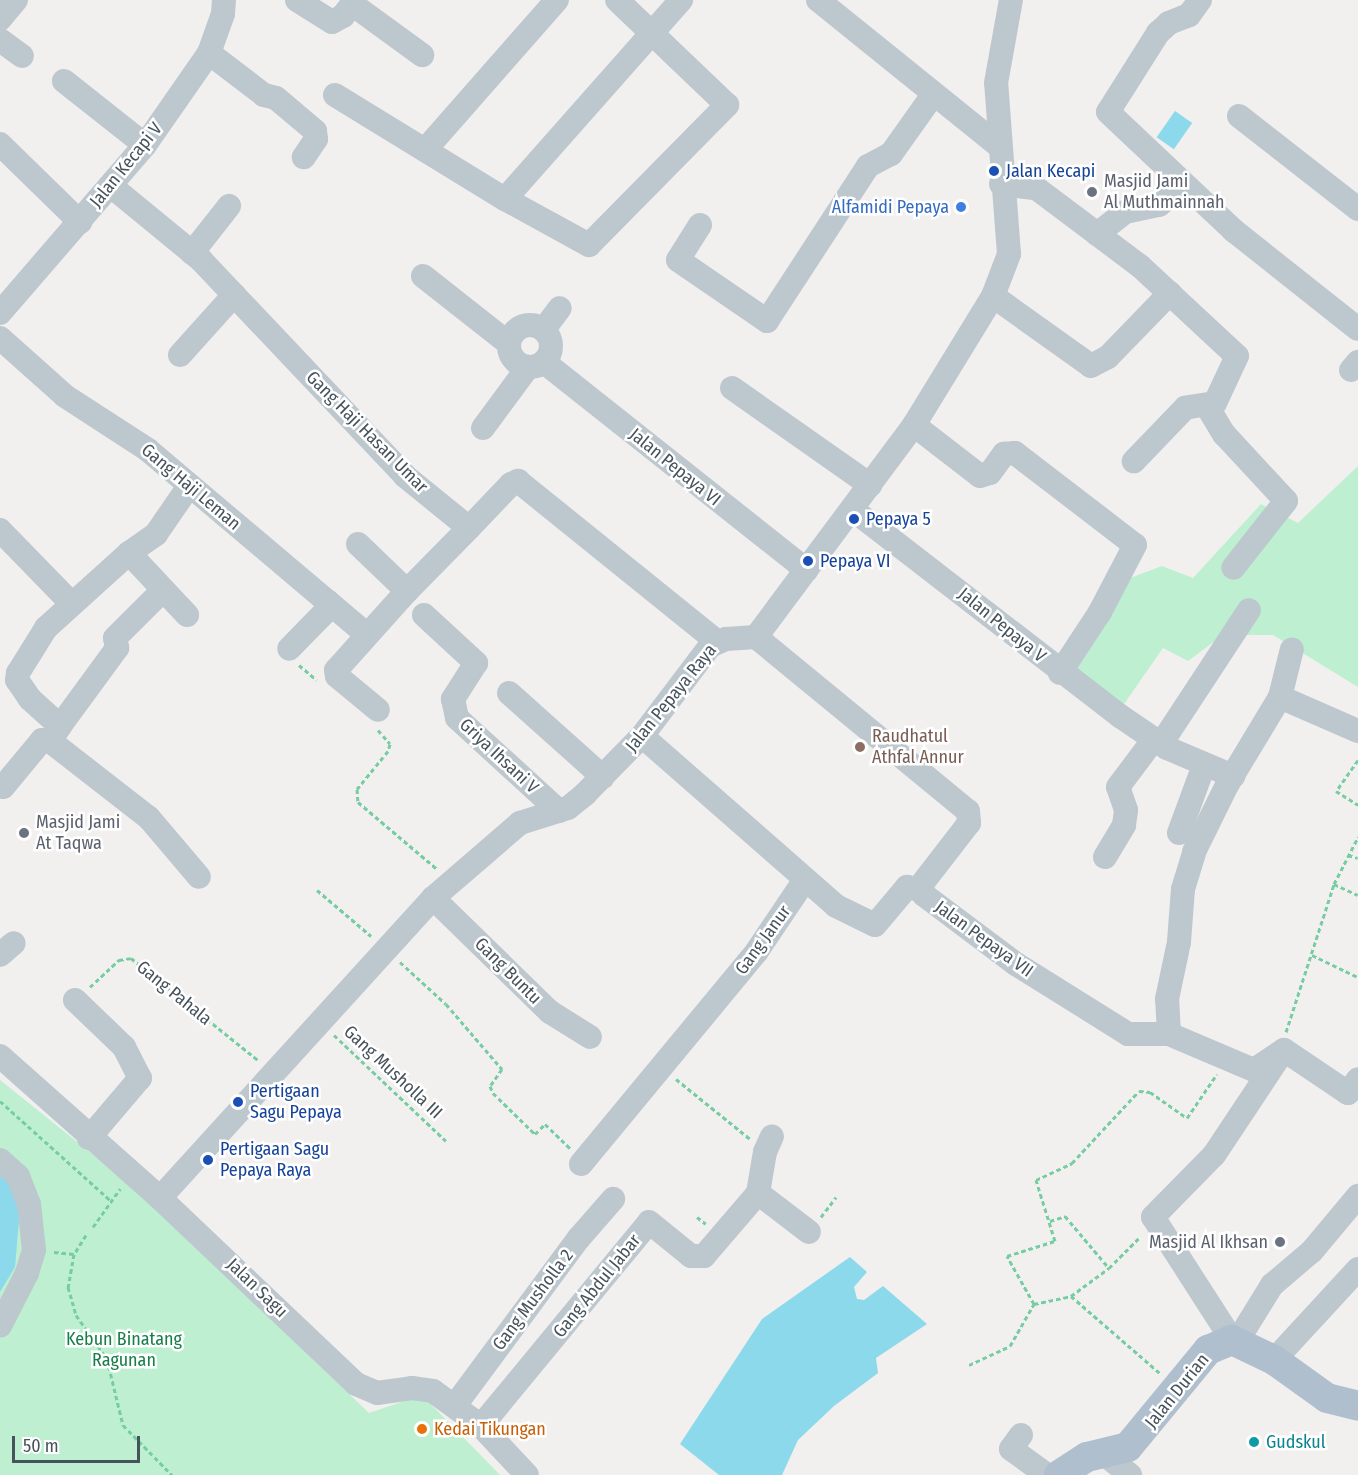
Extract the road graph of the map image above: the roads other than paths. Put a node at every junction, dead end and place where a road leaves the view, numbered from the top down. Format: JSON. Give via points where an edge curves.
{"nodes":[{"id":1,"x":16,"y":0,"type":"edge"},
{"id":2,"x":224,"y":0,"type":"edge"},
{"id":3,"x":297,"y":0,"type":"edge"},
{"id":4,"x":557,"y":0,"type":"edge"},
{"id":5,"x":618,"y":0,"type":"edge"},
{"id":6,"x":681,"y":0,"type":"edge"},
{"id":7,"x":818,"y":0,"type":"edge"},
{"id":8,"x":1011,"y":0,"type":"edge"},
{"id":9,"x":1200,"y":0,"type":"edge"},
{"id":10,"x":353,"y":2,"type":"edge"},
{"id":11,"x":0,"y":19,"type":"edge"},
{"id":12,"x":655,"y":33,"type":"junction"},
{"id":13,"x":0,"y":40,"type":"edge"},
{"id":14,"x":209,"y":53,"type":"junction"},
{"id":15,"x":422,"y":55,"type":"dead end"},
{"id":16,"x":22,"y":56,"type":"dead end"},
{"id":17,"x":64,"y":81,"type":"dead end"},
{"id":18,"x":335,"y":95,"type":"dead end"},
{"id":19,"x":933,"y":95,"type":"junction"},
{"id":20,"x":1239,"y":116,"type":"dead end"},
{"id":21,"x":0,"y":144,"type":"edge"},
{"id":22,"x":145,"y":145,"type":"junction"},
{"id":23,"x":1000,"y":147,"type":"junction"},
{"id":24,"x":425,"y":150,"type":"junction"},
{"id":25,"x":304,"y":156,"type":"dead end"},
{"id":26,"x":1001,"y":184,"type":"junction"},
{"id":27,"x":1184,"y":185,"type":"junction"},
{"id":28,"x":111,"y":186,"type":"junction"},
{"id":29,"x":505,"y":199,"type":"junction"},
{"id":30,"x":229,"y":206,"type":"dead end"},
{"id":31,"x":1358,"y":209,"type":"edge"},
{"id":32,"x":80,"y":222,"type":"junction"},
{"id":33,"x":700,"y":225,"type":"dead end"},
{"id":34,"x":1097,"y":234,"type":"junction"},
{"id":35,"x":192,"y":253,"type":"junction"},
{"id":36,"x":423,"y":276,"type":"dead end"},
{"id":37,"x":1170,"y":293,"type":"junction"},
{"id":38,"x":234,"y":295,"type":"junction"},
{"id":39,"x":993,"y":296,"type":"junction"},
{"id":40,"x":560,"y":308,"type":"dead end"},
{"id":41,"x":0,"y":313,"type":"edge"},
{"id":42,"x":544,"y":329,"type":"junction"},
{"id":43,"x":1358,"y":329,"type":"edge"},
{"id":44,"x":0,"y":338,"type":"edge"},
{"id":45,"x":508,"y":343,"type":"junction"},
{"id":46,"x":180,"y":355,"type":"dead end"},
{"id":47,"x":536,"y":364,"type":"junction"},
{"id":48,"x":732,"y":388,"type":"dead end"},
{"id":49,"x":1207,"y":406,"type":"junction"},
{"id":50,"x":914,"y":425,"type":"junction"},
{"id":51,"x":483,"y":428,"type":"dead end"},
{"id":52,"x":1134,"y":461,"type":"dead end"},
{"id":53,"x":870,"y":485,"type":"junction"},
{"id":54,"x":189,"y":486,"type":"junction"},
{"id":55,"x":852,"y":509,"type":"junction"},
{"id":56,"x":469,"y":528,"type":"junction"},
{"id":57,"x":0,"y":530,"type":"edge"},
{"id":58,"x":358,"y":544,"type":"dead end"},
{"id":59,"x":129,"y":553,"type":"junction"},
{"id":60,"x":1233,"y":568,"type":"dead end"},
{"id":61,"x":806,"y":570,"type":"junction"},
{"id":62,"x":163,"y":590,"type":"junction"},
{"id":63,"x":407,"y":591,"type":"junction"},
{"id":64,"x":327,"y":601,"type":"junction"},
{"id":65,"x":71,"y":603,"type":"junction"},
{"id":66,"x":1249,"y":610,"type":"dead end"},
{"id":67,"x":186,"y":615,"type":"dead end"},
{"id":68,"x":424,"y":615,"type":"dead end"},
{"id":69,"x":366,"y":634,"type":"junction"},
{"id":70,"x":756,"y":637,"type":"junction"},
{"id":71,"x":717,"y":641,"type":"junction"},
{"id":72,"x":289,"y":649,"type":"road end"},
{"id":73,"x":1292,"y":649,"type":"dead end"},
{"id":74,"x":1060,"y":673,"type":"junction"},
{"id":75,"x":509,"y":693,"type":"dead end"},
{"id":76,"x":1281,"y":697,"type":"junction"},
{"id":77,"x":377,"y":719,"type":"road end"},
{"id":78,"x":1358,"y":731,"type":"edge"},
{"id":79,"x":55,"y":733,"type":"junction"},
{"id":80,"x":642,"y":736,"type":"junction"},
{"id":81,"x":1158,"y":741,"type":"junction"},
{"id":82,"x":1204,"y":765,"type":"junction"},
{"id":83,"x":1233,"y":776,"type":"junction"},
{"id":84,"x":603,"y":777,"type":"junction"},
{"id":85,"x":1,"y":787,"type":"edge"},
{"id":86,"x":560,"y":811,"type":"junction"},
{"id":87,"x":1179,"y":833,"type":"dead end"},
{"id":88,"x":1105,"y":857,"type":"dead end"},
{"id":89,"x":199,"y":877,"type":"dead end"},
{"id":90,"x":804,"y":881,"type":"junction"},
{"id":91,"x":921,"y":890,"type":"junction"},
{"id":92,"x":433,"y":898,"type":"junction"},
{"id":93,"x":75,"y":1000,"type":"road end"},
{"id":94,"x":1169,"y":1034,"type":"junction"},
{"id":95,"x":590,"y":1037,"type":"dead end"},
{"id":96,"x":1283,"y":1043,"type":"junction"},
{"id":97,"x":0,"y":1056,"type":"edge"},
{"id":98,"x":1358,"y":1079,"type":"edge"},
{"id":99,"x":89,"y":1138,"type":"junction"},
{"id":100,"x":769,"y":1144,"type":"road end"},
{"id":101,"x":0,"y":1160,"type":"edge"},
{"id":102,"x":581,"y":1164,"type":"dead end"},
{"id":103,"x":758,"y":1193,"type":"junction"},
{"id":104,"x":1358,"y":1196,"type":"edge"},
{"id":105,"x":160,"y":1198,"type":"junction"},
{"id":106,"x":613,"y":1199,"type":"dead end"},
{"id":107,"x":810,"y":1232,"type":"road end"},
{"id":108,"x":1358,"y":1269,"type":"edge"},
{"id":109,"x":1178,"y":1272,"type":"dead end"},
{"id":110,"x":1199,"y":1291,"type":"junction"},
{"id":111,"x":0,"y":1326,"type":"edge"},
{"id":112,"x":1235,"y":1340,"type":"junction"},
{"id":113,"x":1274,"y":1360,"type":"junction"},
{"id":114,"x":456,"y":1404,"type":"junction"},
{"id":115,"x":1358,"y":1406,"type":"edge"},
{"id":116,"x":481,"y":1426,"type":"junction"},
{"id":117,"x":1021,"y":1436,"type":"dead end"},
{"id":118,"x":1103,"y":1453,"type":"junction"},
{"id":119,"x":527,"y":1475,"type":"edge"},
{"id":120,"x":1047,"y":1475,"type":"edge"},
{"id":121,"x":1059,"y":1475,"type":"edge"},
{"id":122,"x":1130,"y":1475,"type":"edge"}],
"edges":[{"from":1,"to":11,"type":"street"},
{"from":2,"to":14,"type":"street","name":"Jalan Kecapi V","via":[[224,14]]},
{"from":3,"to":10,"type":"street","via":[[332,22]]},
{"from":4,"to":24,"type":"street"},
{"from":5,"to":12,"type":"street"},
{"from":6,"to":12,"type":"street"},
{"from":7,"to":19,"type":"street"},
{"from":8,"to":23,"type":"street","via":[[996,83]]},
{"from":9,"to":27,"type":"street","via":[[1189,15],[1169,23],[1158,33],[1108,107],[1110,114]]},
{"from":10,"to":15,"type":"street"},
{"from":12,"to":29,"type":"street"},
{"from":12,"to":29,"type":"street","via":[[728,105],[589,245]]},
{"from":13,"to":16,"type":"street"},
{"from":14,"to":22,"type":"street","name":"Jalan Kecapi V"},
{"from":14,"to":25,"type":"street","via":[[264,95],[276,98],[315,131],[316,139]]},
{"from":17,"to":22,"type":"street"},
{"from":18,"to":24,"type":"street"},
{"from":19,"to":23,"type":"street"},
{"from":19,"to":33,"type":"street","via":[[891,154],[868,166],[766,321],[678,260]]},
{"from":20,"to":31,"type":"street"},
{"from":21,"to":32,"type":"street"},
{"from":22,"to":28,"type":"street","name":"Jalan Kecapi V"},
{"from":23,"to":26,"type":"street"},
{"from":24,"to":29,"type":"street"},
{"from":26,"to":34,"type":"street","via":[[1036,188]]},
{"from":26,"to":39,"type":"street","via":[[1009,254]]},
{"from":27,"to":34,"type":"street","via":[[1159,205],[1125,212]]},
{"from":27,"to":43,"type":"street","via":[[1286,275]]},
{"from":28,"to":32,"type":"street","name":"Jalan Kecapi V"},
{"from":28,"to":35,"type":"street","name":"Gang Haji Hasan Umar"},
{"from":30,"to":35,"type":"street"},
{"from":32,"to":41,"type":"street","name":"Jalan Kecapi V"},
{"from":34,"to":37,"type":"street"},
{"from":35,"to":38,"type":"street","name":"Gang Haji Hasan Umar"},
{"from":36,"to":45,"type":"street","name":"Jalan Pepaya VI"},
{"from":37,"to":39,"type":"street","via":[[1108,357],[1091,366]]},
{"from":37,"to":49,"type":"street","via":[[1237,356],[1215,403]]},
{"from":38,"to":46,"type":"street"},
{"from":38,"to":56,"type":"street","name":"Gang Haji Hasan Umar","via":[[405,476]]},
{"from":39,"to":50,"type":"street"},
{"from":40,"to":42,"type":"street"},
{"from":42,"to":45,"type":"street","via":[[530,323],[515,329]]},
{"from":42,"to":47,"type":"street","via":[[551,339],[551,352]]},
{"from":44,"to":54,"type":"street","name":"Gang Haji Leman","via":[[65,396],[134,439]]},
{"from":45,"to":47,"type":"street","name":"Jalan Pepaya VI","via":[[513,359]]},
{"from":47,"to":51,"type":"street"},
{"from":47,"to":61,"type":"street","name":"Jalan Pepaya VI"},
{"from":48,"to":53,"type":"street"},
{"from":49,"to":52,"type":"street","via":[[1185,408]]},
{"from":49,"to":60,"type":"street","via":[[1232,442],[1286,499]]},
{"from":50,"to":53,"type":"street"},
{"from":50,"to":74,"type":"street","via":[[980,476],[990,473],[1004,454],[1015,453],[1135,545],[1100,612]]},
{"from":53,"to":55,"type":"street"},
{"from":54,"to":59,"type":"street","via":[[156,534]]},
{"from":54,"to":64,"type":"street","name":"Gang Haji Leman"},
{"from":55,"to":61,"type":"street"},
{"from":55,"to":74,"type":"street","name":"Jalan Pepaya V"},
{"from":56,"to":63,"type":"street"},
{"from":56,"to":71,"type":"street","via":[[518,481]]},
{"from":57,"to":65,"type":"street"},
{"from":58,"to":63,"type":"street"},
{"from":59,"to":62,"type":"street"},
{"from":59,"to":65,"type":"street"},
{"from":61,"to":70,"type":"street"},
{"from":62,"to":67,"type":"street"},
{"from":62,"to":79,"type":"street","via":[[115,638],[117,648]]},
{"from":63,"to":69,"type":"street"},
{"from":64,"to":69,"type":"street","name":"Gang Haji Leman"},
{"from":64,"to":72,"type":"street","via":[[327,610]]},
{"from":65,"to":79,"type":"street","via":[[46,628],[17,680]]},
{"from":66,"to":81,"type":"street"},
{"from":68,"to":86,"type":"street","name":"Griya Ihsani V","via":[[476,663],[453,699],[457,718]]},
{"from":69,"to":77,"type":"street","via":[[336,672]]},
{"from":70,"to":71,"type":"street","name":"Jalan Pepaya Raya"},
{"from":70,"to":91,"type":"street","name":"Jalan Pepaya VII","via":[[968,811],[969,823]]},
{"from":71,"to":80,"type":"street","name":"Jalan Pepaya Raya"},
{"from":73,"to":76,"type":"street"},
{"from":74,"to":81,"type":"street","name":"Jalan Pepaya V"},
{"from":75,"to":84,"type":"street"},
{"from":76,"to":78,"type":"street"},
{"from":76,"to":83,"type":"street"},
{"from":79,"to":85,"type":"street","via":[[42,740]]},
{"from":79,"to":89,"type":"street","via":[[149,818]]},
{"from":80,"to":84,"type":"street","name":"Jalan Pepaya Raya"},
{"from":80,"to":90,"type":"street","via":[[765,842]]},
{"from":81,"to":82,"type":"street","name":"Jalan Pepaya V"},
{"from":81,"to":88,"type":"street","via":[[1118,787],[1126,810],[1124,825]]},
{"from":82,"to":83,"type":"street","name":"Jalan Pepaya V"},
{"from":82,"to":87,"type":"street"},
{"from":83,"to":94,"type":"street","via":[[1194,852],[1183,889],[1179,942],[1167,999]]},
{"from":84,"to":86,"type":"street","name":"Jalan Pepaya Raya"},
{"from":86,"to":92,"type":"street","name":"Jalan Pepaya Raya","via":[[520,823]]},
{"from":90,"to":91,"type":"street","via":[[836,906],[875,925],[907,887]]},
{"from":90,"to":102,"type":"street","name":"Gang Janur","via":[[776,926]]},
{"from":91,"to":94,"type":"street","name":"Jalan Pepaya VII","via":[[1016,964],[1128,1034]]},
{"from":92,"to":95,"type":"street","name":"Gang Buntu","via":[[550,1012]]},
{"from":92,"to":105,"type":"street","name":"Jalan Pepaya Raya"},
{"from":93,"to":99,"type":"street","via":[[124,1047],[140,1078]]},
{"from":94,"to":96,"type":"street","name":"Jalan Pepaya VII","via":[[1254,1070]]},
{"from":96,"to":98,"type":"street","via":[[1348,1093]]},
{"from":96,"to":110,"type":"street","via":[[1214,1155],[1153,1217]]},
{"from":97,"to":99,"type":"street","name":"Jalan Sagu"},
{"from":99,"to":105,"type":"street","name":"Jalan Sagu"},
{"from":100,"to":103,"type":"street"},
{"from":101,"to":111,"type":"street","via":[[18,1176],[29,1204],[34,1250],[27,1273]]},
{"from":103,"to":107,"type":"street"},
{"from":103,"to":116,"type":"street","name":"Gang Abdul Jabar","via":[[704,1256],[692,1256],[649,1222]]},
{"from":104,"to":112,"type":"street","via":[[1312,1251],[1272,1285]]},
{"from":105,"to":114,"type":"street","name":"Jalan Sagu","via":[[356,1384],[377,1393],[422,1388]]},
{"from":106,"to":114,"type":"street","name":"Gang Musholla 2","via":[[579,1238]]},
{"from":108,"to":113,"type":"street"},
{"from":109,"to":110,"type":"street"},
{"from":110,"to":112,"type":"street"},
{"from":112,"to":113,"type":"main road"},
{"from":112,"to":118,"type":"main road","name":"Jalan Durian","via":[[1208,1350],[1128,1447]]},
{"from":113,"to":115,"type":"main road","via":[[1327,1398]]},
{"from":114,"to":116,"type":"street","name":"Jalan Sagu"},
{"from":116,"to":119,"type":"street","name":"Jalan Sagu"},
{"from":117,"to":120,"type":"street","via":[[1011,1449]]},
{"from":118,"to":121,"type":"main road","name":"Jalan Durian","via":[[1087,1457]]},
{"from":118,"to":122,"type":"street"}]}
